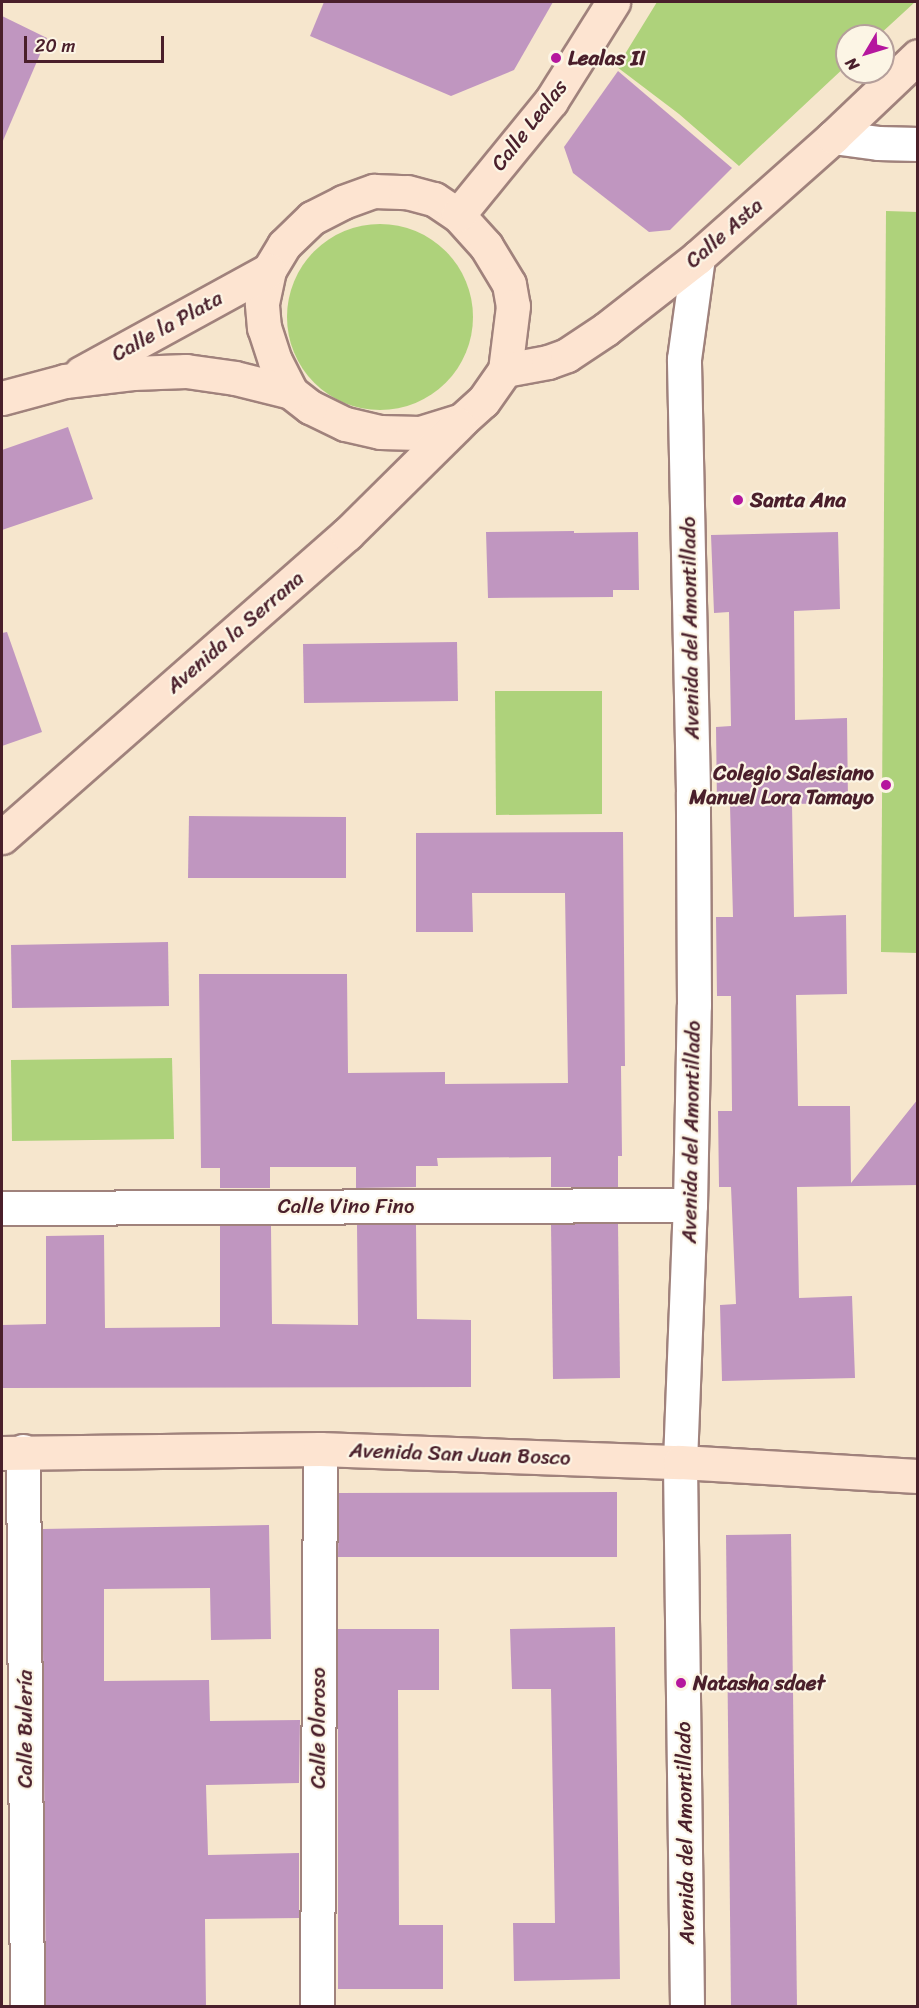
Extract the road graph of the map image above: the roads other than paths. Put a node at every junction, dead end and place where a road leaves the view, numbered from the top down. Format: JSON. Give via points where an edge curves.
{"nodes":[{"id":1,"x":613,"y":2,"type":"edge"},
{"id":2,"x":918,"y":56,"type":"edge"},
{"id":3,"x":833,"y":137,"type":"junction"},
{"id":4,"x":918,"y":144,"type":"edge"},
{"id":5,"x":458,"y":214,"type":"junction"},
{"id":6,"x":698,"y":258,"type":"junction"},
{"id":7,"x":269,"y":270,"type":"junction"},
{"id":8,"x":505,"y":370,"type":"junction"},
{"id":9,"x":65,"y":381,"type":"junction"},
{"id":10,"x":291,"y":392,"type":"junction"},
{"id":11,"x":2,"y":398,"type":"edge"},
{"id":12,"x":462,"y":420,"type":"junction"},
{"id":13,"x":2,"y":837,"type":"edge"},
{"id":14,"x":690,"y":1204,"type":"junction"},
{"id":15,"x":2,"y":1208,"type":"edge"},
{"id":16,"x":320,"y":1449,"type":"junction"},
{"id":17,"x":12,"y":1452,"type":"edge"},
{"id":18,"x":680,"y":1462,"type":"junction"},
{"id":19,"x":918,"y":1476,"type":"edge"},
{"id":20,"x":27,"y":2007,"type":"edge"},
{"id":21,"x":317,"y":2007,"type":"edge"},
{"id":22,"x":687,"y":2007,"type":"edge"}],
"edges":[{"from":1,"to":5,"type":"street","name":"Calle Lealas","via":[[551,101]]},
{"from":2,"to":3,"type":"street","name":"Calle Asta"},
{"from":3,"to":4,"type":"street"},
{"from":3,"to":6,"type":"street","name":"Calle Asta"},
{"from":5,"to":7,"type":"street","via":[[435,199],[407,192],[374,191],[312,218],[284,244]]},
{"from":5,"to":8,"type":"street","via":[[486,246],[509,284],[513,306]]},
{"from":6,"to":8,"type":"street","name":"Calle Asta","via":[[567,355]]},
{"from":6,"to":14,"type":"street","name":"Avenida del Amontillado","via":[[684,359],[693,792]]},
{"from":7,"to":9,"type":"street","name":"Calle la Plata"},
{"from":7,"to":10,"type":"street","via":[[262,303],[264,328]]},
{"from":8,"to":12,"type":"street","name":"Avenida la Serrana","via":[[483,401]]},
{"from":9,"to":10,"type":"street","name":"Calle la Plata","via":[[186,370]]},
{"from":9,"to":11,"type":"street","name":"Calle la Plata"},
{"from":10,"to":12,"type":"street","via":[[310,407],[345,424],[380,432],[420,433]]},
{"from":12,"to":13,"type":"street","name":"Avenida la Serrana","via":[[347,534]]},
{"from":14,"to":15,"type":"street","name":"Calle Vino Fino"},
{"from":14,"to":18,"type":"street","name":"Avenida del Amontillado"},
{"from":16,"to":17,"type":"street","name":"Avenida San Juan Bosco"},
{"from":16,"to":18,"type":"street","name":"Avenida San Juan Bosco"},
{"from":16,"to":21,"type":"street","name":"Calle Oloroso"},
{"from":17,"to":20,"type":"street","name":"Calle Bulería"},
{"from":18,"to":19,"type":"street","name":"Avenida San Juan Bosco"},
{"from":18,"to":22,"type":"street","name":"Avenida del Amontillado"}]}
